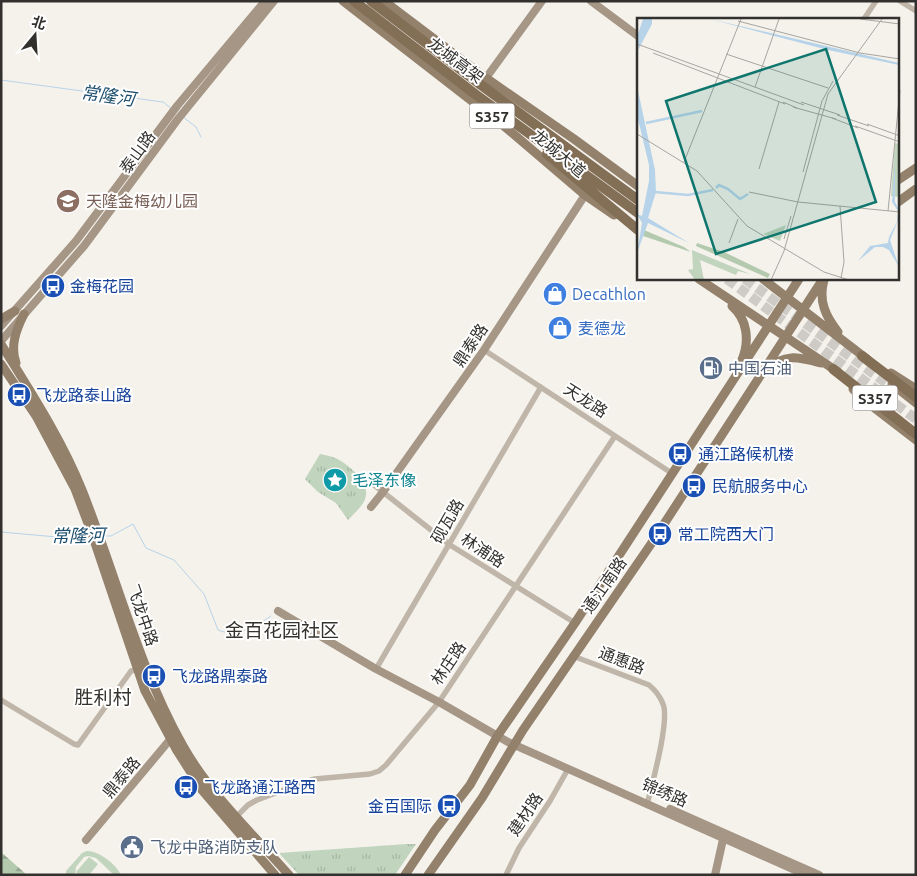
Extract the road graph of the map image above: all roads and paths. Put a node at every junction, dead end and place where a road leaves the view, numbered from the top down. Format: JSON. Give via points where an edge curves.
{"nodes":[{"id":1,"x":265,"y":1,"type":"edge"},
{"id":2,"x":274,"y":1,"type":"edge"},
{"id":3,"x":343,"y":1,"type":"edge"},
{"id":4,"x":354,"y":1,"type":"edge"},
{"id":5,"x":371,"y":1,"type":"edge"},
{"id":6,"x":384,"y":1,"type":"edge"},
{"id":7,"x":542,"y":1,"type":"edge"},
{"id":8,"x":591,"y":1,"type":"edge"},
{"id":9,"x":876,"y":1,"type":"edge"},
{"id":10,"x":900,"y":1,"type":"edge"},
{"id":11,"x":916,"y":11,"type":"edge"},
{"id":12,"x":865,"y":18,"type":"edge"},
{"id":13,"x":637,"y":35,"type":"edge"},
{"id":14,"x":481,"y":85,"type":"junction"},
{"id":15,"x":175,"y":116,"type":"junction"},
{"id":16,"x":916,"y":168,"type":"edge"},
{"id":17,"x":900,"y":179,"type":"edge"},
{"id":18,"x":637,"y":185,"type":"edge"},
{"id":19,"x":916,"y":189,"type":"edge"},
{"id":20,"x":637,"y":192,"type":"edge"},
{"id":21,"x":585,"y":195,"type":"junction"},
{"id":22,"x":637,"y":199,"type":"edge"},
{"id":23,"x":900,"y":201,"type":"edge"},
{"id":24,"x":637,"y":212,"type":"edge"},
{"id":25,"x":637,"y":230,"type":"edge"},
{"id":26,"x":637,"y":230,"type":"edge"},
{"id":27,"x":764,"y":280,"type":"edge"},
{"id":28,"x":798,"y":280,"type":"edge"},
{"id":29,"x":823,"y":280,"type":"edge"},
{"id":30,"x":824,"y":280,"type":"edge"},
{"id":31,"x":703,"y":282,"type":"edge"},
{"id":32,"x":787,"y":297,"type":"junction"},
{"id":33,"x":15,"y":311,"type":"junction"},
{"id":34,"x":803,"y":311,"type":"junction"},
{"id":35,"x":24,"y":314,"type":"junction"},
{"id":36,"x":1,"y":319,"type":"edge"},
{"id":37,"x":768,"y":324,"type":"junction"},
{"id":38,"x":1,"y":326,"type":"edge"},
{"id":39,"x":785,"y":335,"type":"junction"},
{"id":40,"x":845,"y":340,"type":"junction"},
{"id":41,"x":1,"y":342,"type":"edge"},
{"id":42,"x":484,"y":350,"type":"junction"},
{"id":43,"x":862,"y":356,"type":"junction"},
{"id":44,"x":1,"y":364,"type":"edge"},
{"id":45,"x":830,"y":367,"type":"junction"},
{"id":46,"x":19,"y":373,"type":"junction"},
{"id":47,"x":733,"y":380,"type":"junction"},
{"id":48,"x":541,"y":388,"type":"junction"},
{"id":49,"x":752,"y":388,"type":"junction"},
{"id":50,"x":916,"y":389,"type":"edge"},
{"id":51,"x":916,"y":397,"type":"edge"},
{"id":52,"x":916,"y":403,"type":"edge"},
{"id":53,"x":916,"y":428,"type":"edge"},
{"id":54,"x":916,"y":434,"type":"edge"},
{"id":55,"x":615,"y":436,"type":"junction"},
{"id":56,"x":916,"y":440,"type":"edge"},
{"id":57,"x":673,"y":474,"type":"junction"},
{"id":58,"x":364,"y":477,"type":"dead end"},
{"id":59,"x":383,"y":492,"type":"junction"},
{"id":60,"x":371,"y":507,"type":"dead end"},
{"id":61,"x":97,"y":537,"type":"junction"},
{"id":62,"x":450,"y":545,"type":"junction"},
{"id":63,"x":515,"y":587,"type":"junction"},
{"id":64,"x":278,"y":611,"type":"dead end"},
{"id":65,"x":575,"y":623,"type":"junction"},
{"id":66,"x":573,"y":656,"type":"junction"},
{"id":67,"x":138,"y":668,"type":"junction"},
{"id":68,"x":376,"y":669,"type":"junction"},
{"id":69,"x":1,"y":700,"type":"edge"},
{"id":70,"x":438,"y":702,"type":"junction"},
{"id":71,"x":173,"y":735,"type":"junction"},
{"id":72,"x":498,"y":736,"type":"junction"},
{"id":73,"x":515,"y":743,"type":"junction"},
{"id":74,"x":568,"y":769,"type":"junction"},
{"id":75,"x":648,"y":802,"type":"junction"},
{"id":76,"x":237,"y":816,"type":"junction"},
{"id":77,"x":724,"y":836,"type":"junction"},
{"id":78,"x":86,"y":840,"type":"dead end"},
{"id":79,"x":275,"y":875,"type":"edge"},
{"id":80,"x":289,"y":875,"type":"edge"},
{"id":81,"x":405,"y":875,"type":"edge"},
{"id":82,"x":428,"y":875,"type":"edge"},
{"id":83,"x":506,"y":875,"type":"edge"},
{"id":84,"x":715,"y":875,"type":"edge"},
{"id":85,"x":806,"y":875,"type":"edge"},
{"id":86,"x":819,"y":875,"type":"edge"}],
"edges":[{"from":1,"to":15,"type":"street","name":"泰山路","via":[[177,106]]},
{"from":2,"to":15,"type":"street","name":"泰山路","via":[[184,112]]},
{"from":3,"to":21,"type":"main road","name":"龙城大道","number":"S357","via":[[504,126]]},
{"from":4,"to":14,"type":"highway","name":"龙城高架"},
{"from":5,"to":14,"type":"highway","name":"龙城高架"},
{"from":6,"to":14,"type":"main road","name":"龙城大道","number":"S357"},
{"from":7,"to":14,"type":"street"},
{"from":8,"to":13,"type":"street"},
{"from":9,"to":12,"type":"street"},
{"from":10,"to":11,"type":"street"},
{"from":14,"to":18,"type":"main road","name":"龙城大道","number":"S357","via":[[574,138]]},
{"from":14,"to":20,"type":"highway"},
{"from":14,"to":22,"type":"highway","name":"龙城高架"},
{"from":14,"to":24,"type":"highway","name":"龙城高架"},
{"from":14,"to":26,"type":"highway"},
{"from":15,"to":33,"type":"street","name":"泰山路","via":[[76,241]]},
{"from":15,"to":35,"type":"street","name":"泰山路","via":[[84,246]]},
{"from":16,"to":17,"type":"main road"},
{"from":19,"to":23,"type":"main road"},
{"from":21,"to":25,"type":"main road","name":"龙城大道","number":"S357"},
{"from":21,"to":42,"type":"street","name":"鼎泰路"},
{"from":27,"to":32,"type":"main road","number":"S357"},
{"from":28,"to":32,"type":"main road","name":"通江南路"},
{"from":29,"to":34,"type":"main road","name":"通江南路"},
{"from":30,"to":40,"type":"main road","via":[[824,310]]},
{"from":31,"to":37,"type":"main road","number":"S357"},
{"from":31,"to":47,"type":"main road","via":[[739,312],[744,322],[746,345]]},
{"from":32,"to":34,"type":"main road","number":"S357"},
{"from":32,"to":37,"type":"main road","name":"通江南路"},
{"from":33,"to":36,"type":"main road"},
{"from":33,"to":38,"type":"street","name":"泰山路"},
{"from":34,"to":39,"type":"main road","name":"通江南路"},
{"from":34,"to":40,"type":"main road","number":"S357"},
{"from":35,"to":41,"type":"street","name":"泰山路"},
{"from":35,"to":46,"type":"main road","via":[[14,341]]},
{"from":37,"to":39,"type":"main road","number":"S357"},
{"from":37,"to":47,"type":"main road","name":"通江南路"},
{"from":39,"to":45,"type":"main road","number":"S357"},
{"from":39,"to":49,"type":"main road","name":"通江南路"},
{"from":40,"to":43,"type":"main road","number":"S357"},
{"from":41,"to":46,"type":"main road","name":"飞龙中路"},
{"from":42,"to":48,"type":"street","name":"天龙路"},
{"from":42,"to":59,"type":"street","name":"鼎泰路"},
{"from":43,"to":50,"type":"main road"},
{"from":43,"to":51,"type":"highway"},
{"from":43,"to":52,"type":"main road","number":"S357"},
{"from":44,"to":61,"type":"main road","name":"飞龙中路","via":[[36,416]]},
{"from":45,"to":49,"type":"main road","via":[[796,358],[777,361]]},
{"from":45,"to":53,"type":"main road","number":"S357"},
{"from":45,"to":54,"type":"highway"},
{"from":45,"to":56,"type":"main road","via":[[864,400]]},
{"from":46,"to":61,"type":"main road","name":"飞龙中路","via":[[44,412],[81,487]]},
{"from":47,"to":57,"type":"main road","name":"通江南路"},
{"from":48,"to":55,"type":"street","name":"天龙路"},
{"from":48,"to":62,"type":"street","name":"砚瓦路"},
{"from":49,"to":66,"type":"main road","name":"通江南路","via":[[651,544]]},
{"from":55,"to":57,"type":"street","name":"天龙路"},
{"from":55,"to":63,"type":"street","name":"林庄路"},
{"from":57,"to":65,"type":"main road","name":"通江南路"},
{"from":58,"to":59,"type":"street","name":"林浦路"},
{"from":59,"to":60,"type":"street","name":"鼎泰路"},
{"from":59,"to":62,"type":"street","name":"林浦路"},
{"from":61,"to":67,"type":"main road","name":"飞龙中路"},
{"from":61,"to":71,"type":"main road","name":"飞龙中路"},
{"from":62,"to":63,"type":"street","name":"林浦路"},
{"from":62,"to":68,"type":"street","name":"砚瓦路"},
{"from":63,"to":65,"type":"street","name":"林浦路"},
{"from":63,"to":70,"type":"street","name":"林庄路"},
{"from":64,"to":68,"type":"street","name":"锦绣路"},
{"from":65,"to":72,"type":"main road","name":"通江南路"},
{"from":66,"to":73,"type":"main road","name":"通江南路"},
{"from":66,"to":75,"type":"street","name":"通惠路","via":[[649,685],[664,705],[665,722]]},
{"from":67,"to":69,"type":"street","via":[[131,670],[78,745]]},
{"from":67,"to":71,"type":"main road","name":"飞龙中路","via":[[146,690]]},
{"from":68,"to":70,"type":"street","name":"锦绣路"},
{"from":70,"to":72,"type":"street","name":"锦绣路"},
{"from":70,"to":76,"type":"street","name":"林庄路","via":[[378,771],[305,782],[257,800]]},
{"from":71,"to":76,"type":"main road","name":"飞龙中路","via":[[208,784]]},
{"from":71,"to":78,"type":"street","name":"鼎泰路"},
{"from":71,"to":79,"type":"main road","name":"飞龙中路","via":[[202,790]]},
{"from":72,"to":73,"type":"street","name":"锦绣路"},
{"from":72,"to":81,"type":"main road","name":"通江南路","via":[[470,784]]},
{"from":73,"to":74,"type":"street","name":"锦绣路"},
{"from":73,"to":75,"type":"street","name":"锦绣路"},
{"from":73,"to":82,"type":"main road","name":"通江南路","via":[[482,798]]},
{"from":74,"to":75,"type":"street","name":"锦绣路"},
{"from":74,"to":83,"type":"street","name":"建材路","via":[[518,848]]},
{"from":75,"to":77,"type":"street","name":"锦绣路"},
{"from":76,"to":80,"type":"main road","name":"飞龙中路"},
{"from":77,"to":84,"type":"street"},
{"from":77,"to":85,"type":"street","name":"锦绣路"},
{"from":77,"to":86,"type":"street","name":"锦绣路"}]}
